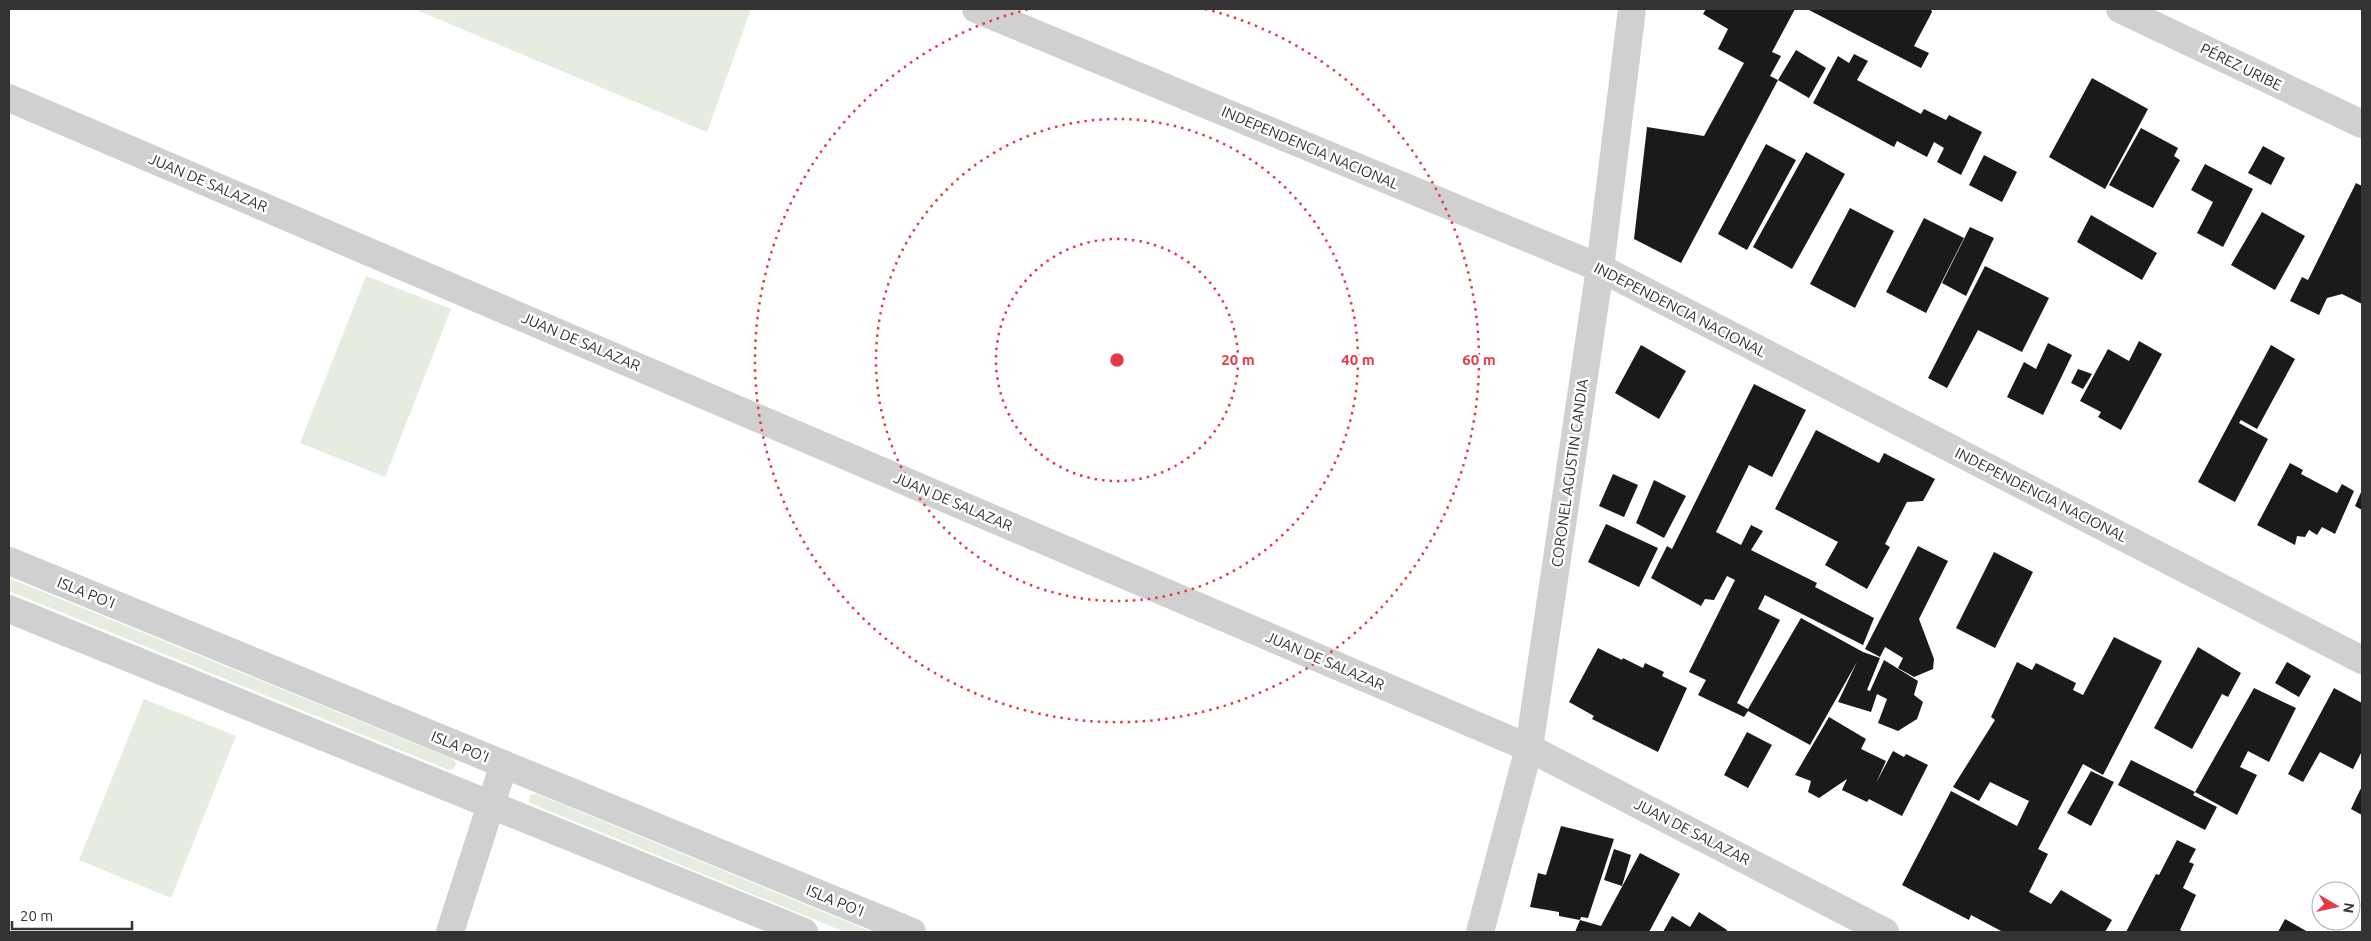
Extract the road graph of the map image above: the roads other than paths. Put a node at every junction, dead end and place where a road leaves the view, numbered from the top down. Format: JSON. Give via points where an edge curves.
{"nodes":[{"id":1,"x":976,"y":9,"type":"edge"},
{"id":2,"x":1632,"y":9,"type":"edge"},
{"id":3,"x":2120,"y":9,"type":"edge"},
{"id":4,"x":9,"y":98,"type":"edge"},
{"id":5,"x":2362,"y":124,"type":"edge"},
{"id":6,"x":1600,"y":268,"type":"junction"},
{"id":7,"x":9,"y":561,"type":"edge"},
{"id":8,"x":9,"y":610,"type":"edge"},
{"id":9,"x":2362,"y":660,"type":"edge"},
{"id":10,"x":1529,"y":748,"type":"junction"},
{"id":11,"x":504,"y":764,"type":"junction"},
{"id":12,"x":490,"y":805,"type":"junction"},
{"id":13,"x":450,"y":932,"type":"edge"},
{"id":14,"x":804,"y":932,"type":"edge"},
{"id":15,"x":912,"y":932,"type":"edge"},
{"id":16,"x":1480,"y":932,"type":"edge"},
{"id":17,"x":1885,"y":932,"type":"edge"}],
"edges":[{"from":1,"to":6,"type":"street","name":"INDEPENDENCIA NACIONAL"},
{"from":2,"to":6,"type":"street","name":"CORONEL AGUSTIN CANDIA"},
{"from":3,"to":5,"type":"street","name":"PÉREZ URIBE"},
{"from":4,"to":10,"type":"street","name":"JUAN DE SALAZAR"},
{"from":6,"to":9,"type":"street","name":"INDEPENDENCIA NACIONAL"},
{"from":6,"to":10,"type":"street","name":"CORONEL AGUSTIN CANDIA"},
{"from":7,"to":11,"type":"street","name":"ISLA PO'I"},
{"from":8,"to":12,"type":"street"},
{"from":10,"to":16,"type":"street","name":"CORONEL AGUSTIN CANDIA"},
{"from":10,"to":17,"type":"street","name":"JUAN DE SALAZAR"},
{"from":11,"to":12,"type":"street"},
{"from":11,"to":15,"type":"street","name":"ISLA PO'I"},
{"from":12,"to":13,"type":"street"},
{"from":12,"to":14,"type":"street"}]}
